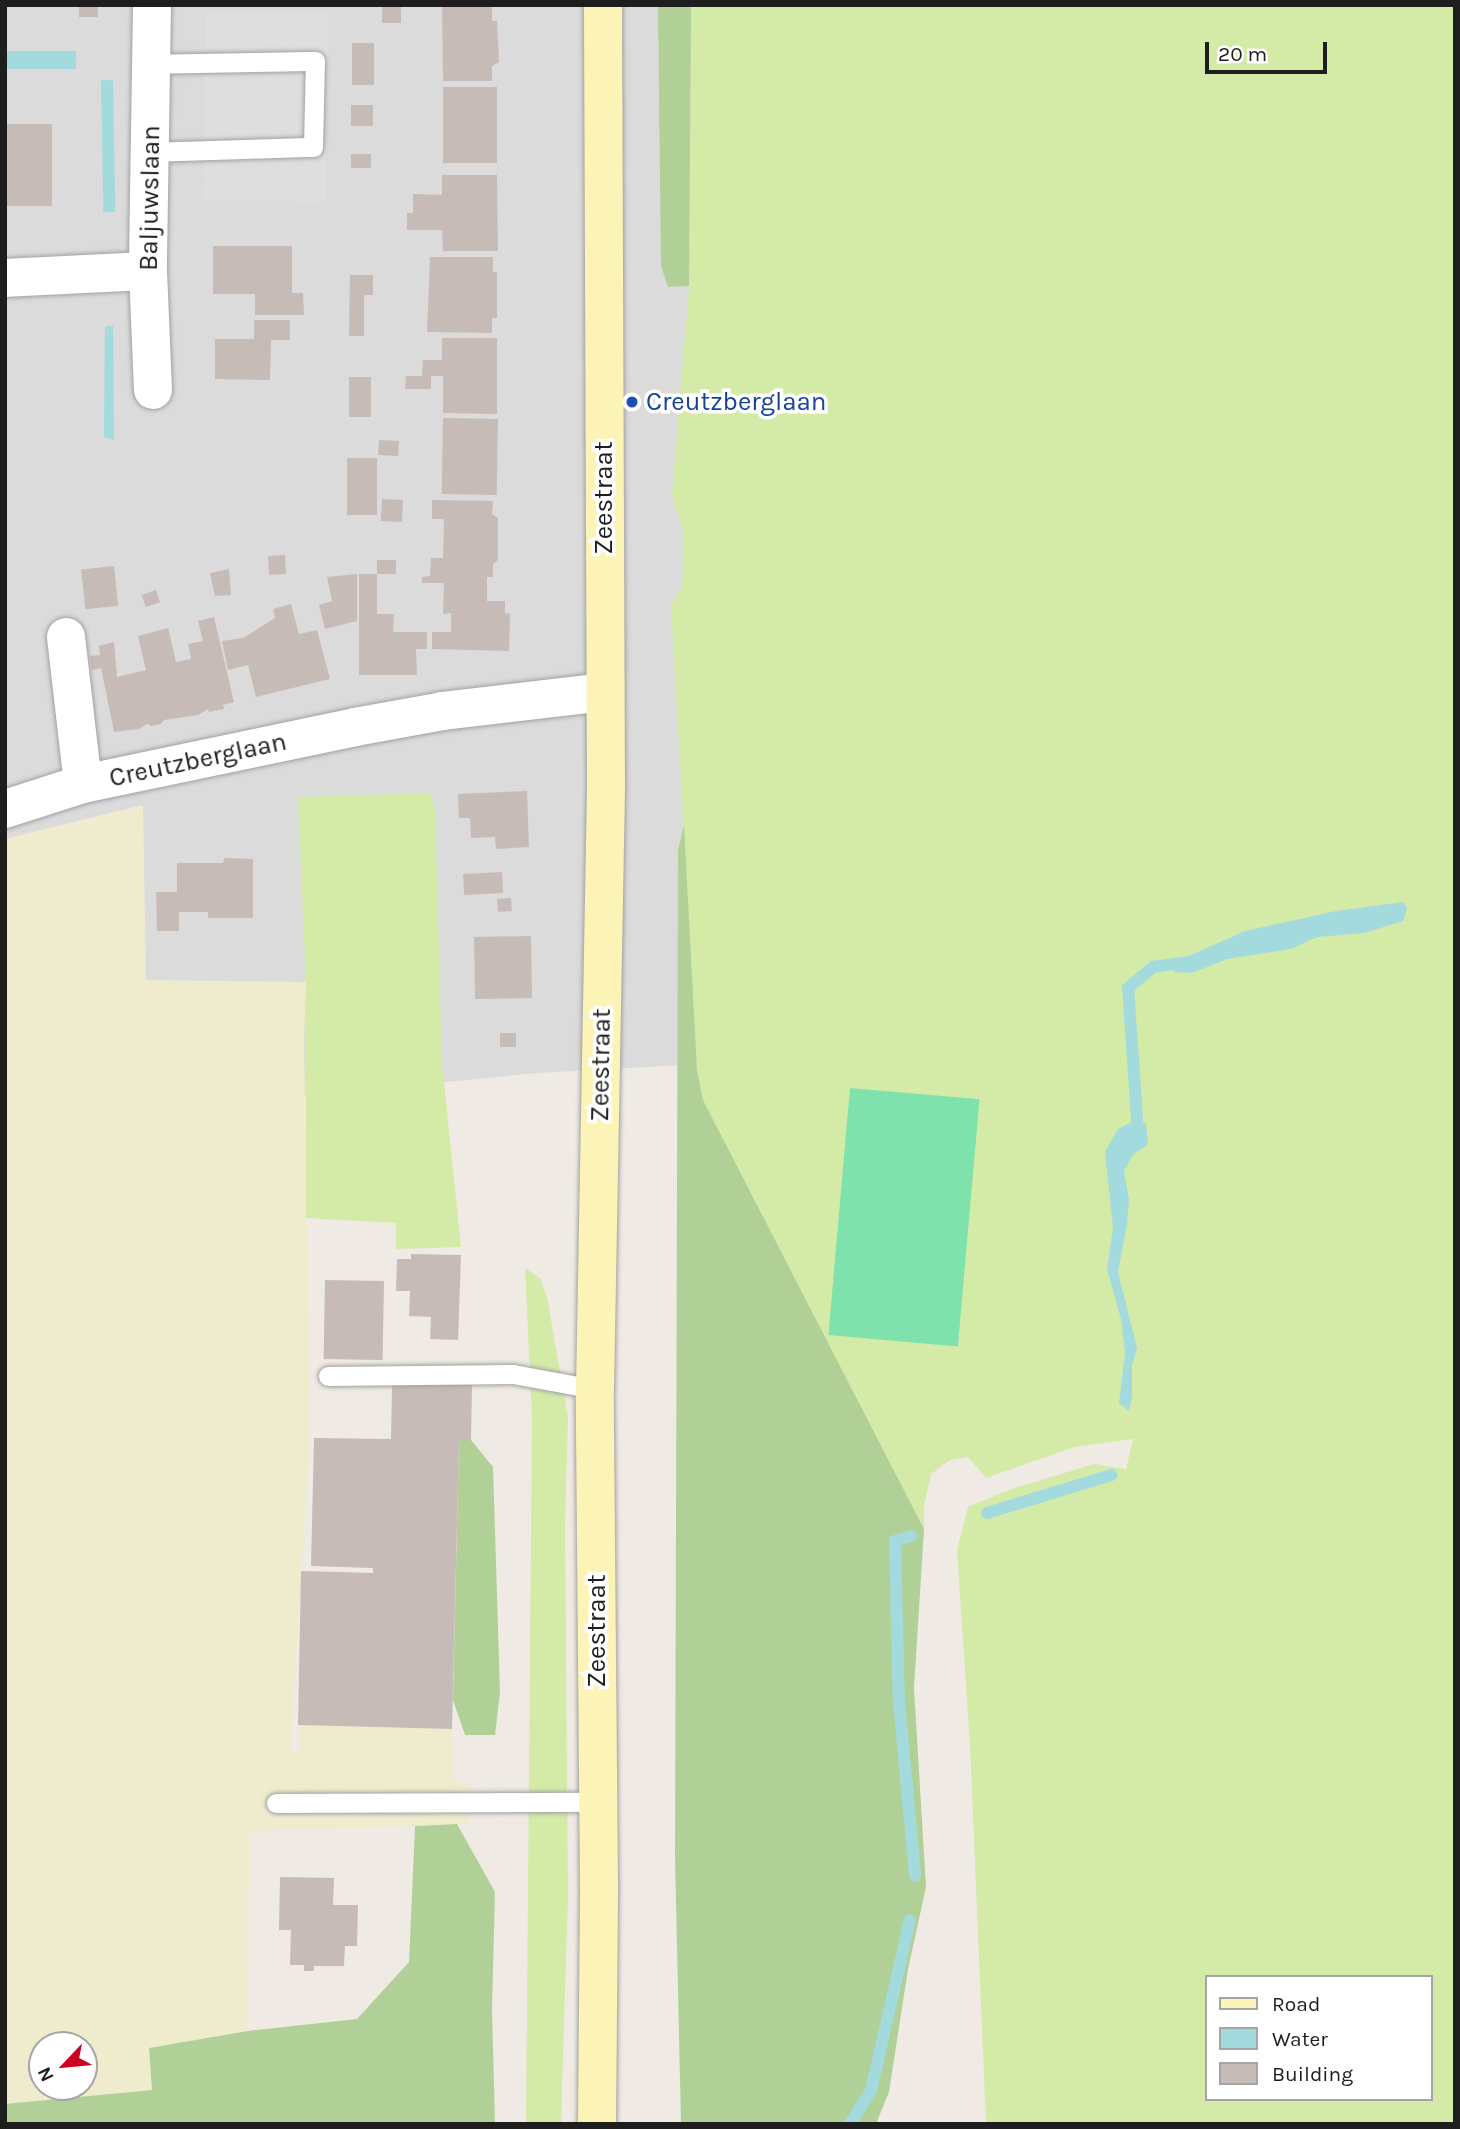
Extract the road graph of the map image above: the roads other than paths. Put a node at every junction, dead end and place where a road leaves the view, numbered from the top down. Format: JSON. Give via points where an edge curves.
{"nodes":[{"id":1,"x":152,"y":5,"type":"edge"},
{"id":2,"x":603,"y":5,"type":"edge"},
{"id":3,"x":151,"y":65,"type":"junction"},
{"id":4,"x":150,"y":152,"type":"junction"},
{"id":5,"x":148,"y":271,"type":"junction"},
{"id":6,"x":5,"y":278,"type":"edge"},
{"id":7,"x":153,"y":390,"type":"dead end"},
{"id":8,"x":66,"y":637,"type":"dead end"},
{"id":9,"x":604,"y":692,"type":"junction"},
{"id":10,"x":83,"y":784,"type":"junction"},
{"id":11,"x":5,"y":809,"type":"edge"},
{"id":12,"x":328,"y":1376,"type":"dead end"},
{"id":13,"x":595,"y":1389,"type":"junction"},
{"id":14,"x":598,"y":1802,"type":"junction"},
{"id":15,"x":276,"y":1803,"type":"dead end"},
{"id":16,"x":597,"y":2124,"type":"edge"}],
"edges":[{"from":1,"to":3,"type":"street","name":"Baljuwslaan"},
{"from":2,"to":9,"type":"main road","name":"Zeestraat"},
{"from":3,"to":4,"type":"street","name":"Baljuwslaan"},
{"from":3,"to":4,"type":"lane","via":[[316,61],[313,148]]},
{"from":4,"to":5,"type":"street","name":"Baljuwslaan"},
{"from":5,"to":6,"type":"street"},
{"from":5,"to":7,"type":"street","name":"Baljuwslaan"},
{"from":8,"to":10,"type":"street","name":"Creutzberglaan"},
{"from":9,"to":10,"type":"street","name":"Creutzberglaan","via":[[443,711]]},
{"from":9,"to":13,"type":"main road","name":"Zeestraat"},
{"from":10,"to":11,"type":"street","name":"Creutzberglaan"},
{"from":12,"to":13,"type":"lane","via":[[513,1374]]},
{"from":13,"to":14,"type":"main road","name":"Zeestraat"},
{"from":14,"to":15,"type":"lane"},
{"from":14,"to":16,"type":"main road","name":"Zeestraat"}]}
